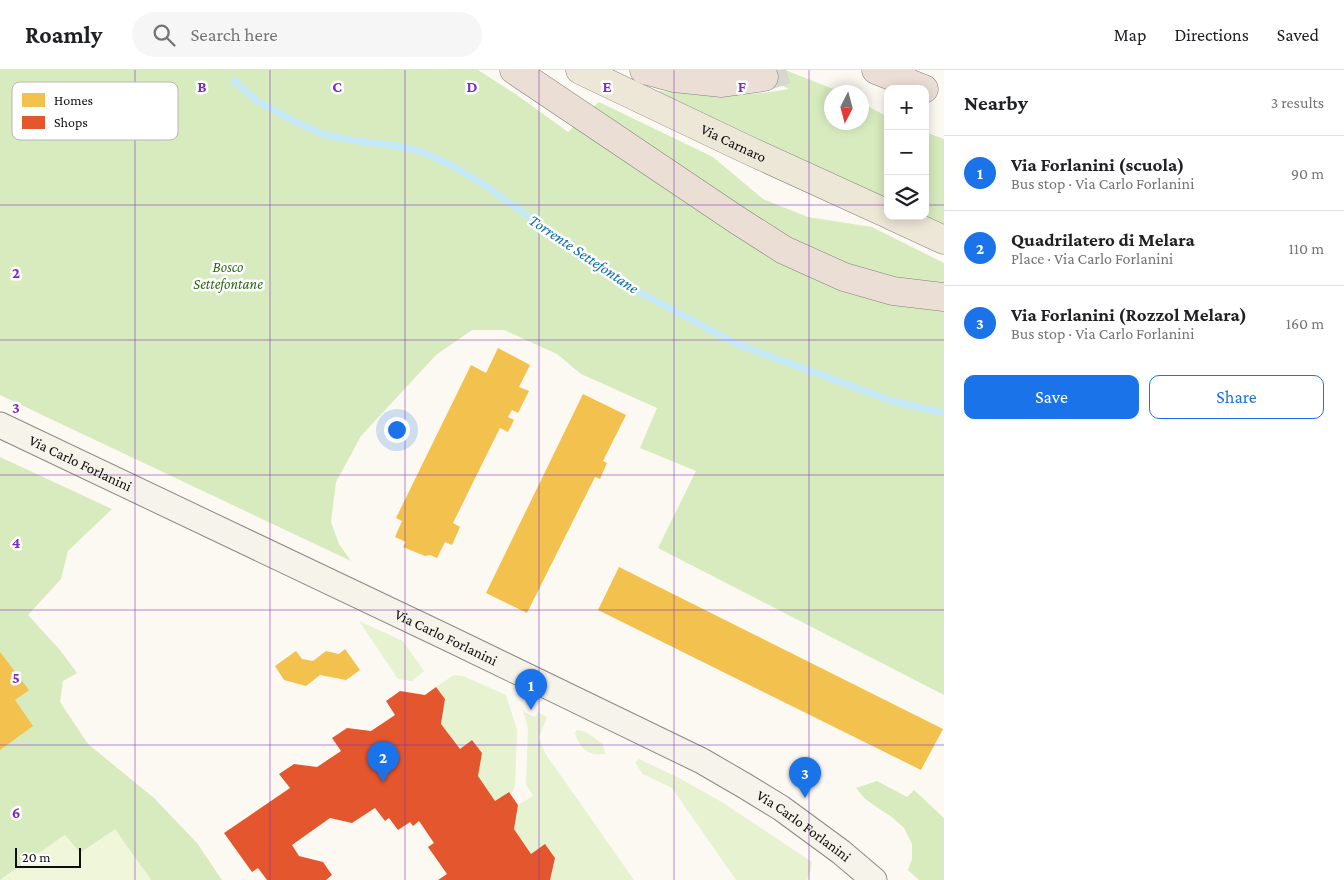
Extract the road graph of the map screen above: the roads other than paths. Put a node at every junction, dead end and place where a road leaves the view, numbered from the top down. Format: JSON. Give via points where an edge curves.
{"nodes":[{"id":1,"x":514,"y":70,"type":"edge"},
{"id":2,"x":580,"y":70,"type":"edge"},
{"id":3,"x":644,"y":70,"type":"edge"},
{"id":4,"x":876,"y":70,"type":"edge"},
{"id":5,"x":764,"y":78,"type":"tunnel mouth"},
{"id":6,"x":915,"y":85,"type":"edge"},
{"id":7,"x":929,"y":90,"type":"edge"},
{"id":8,"x":944,"y":96,"type":"edge"},
{"id":9,"x":884,"y":212,"type":"edge"},
{"id":10,"x":901,"y":220,"type":"edge"},
{"id":11,"x":944,"y":240,"type":"edge"},
{"id":12,"x":944,"y":298,"type":"edge"},
{"id":13,"x":0,"y":425,"type":"edge"},
{"id":14,"x":874,"y":880,"type":"edge"}],
"edges":[{"from":1,"to":12,"type":"highway","via":[[784,250],[844,277],[893,292]]},
{"from":2,"to":9,"type":"main road","name":"Via Carnaro"},
{"from":3,"to":5,"type":"highway","via":[[674,78],[722,83]]},
{"from":4,"to":6,"type":"highway"},
{"from":7,"to":8,"type":"highway"},
{"from":10,"to":11,"type":"main road"},
{"from":13,"to":14,"type":"main road","name":"Via Carlo Forlanini","via":[[702,761],[781,808]]}]}
